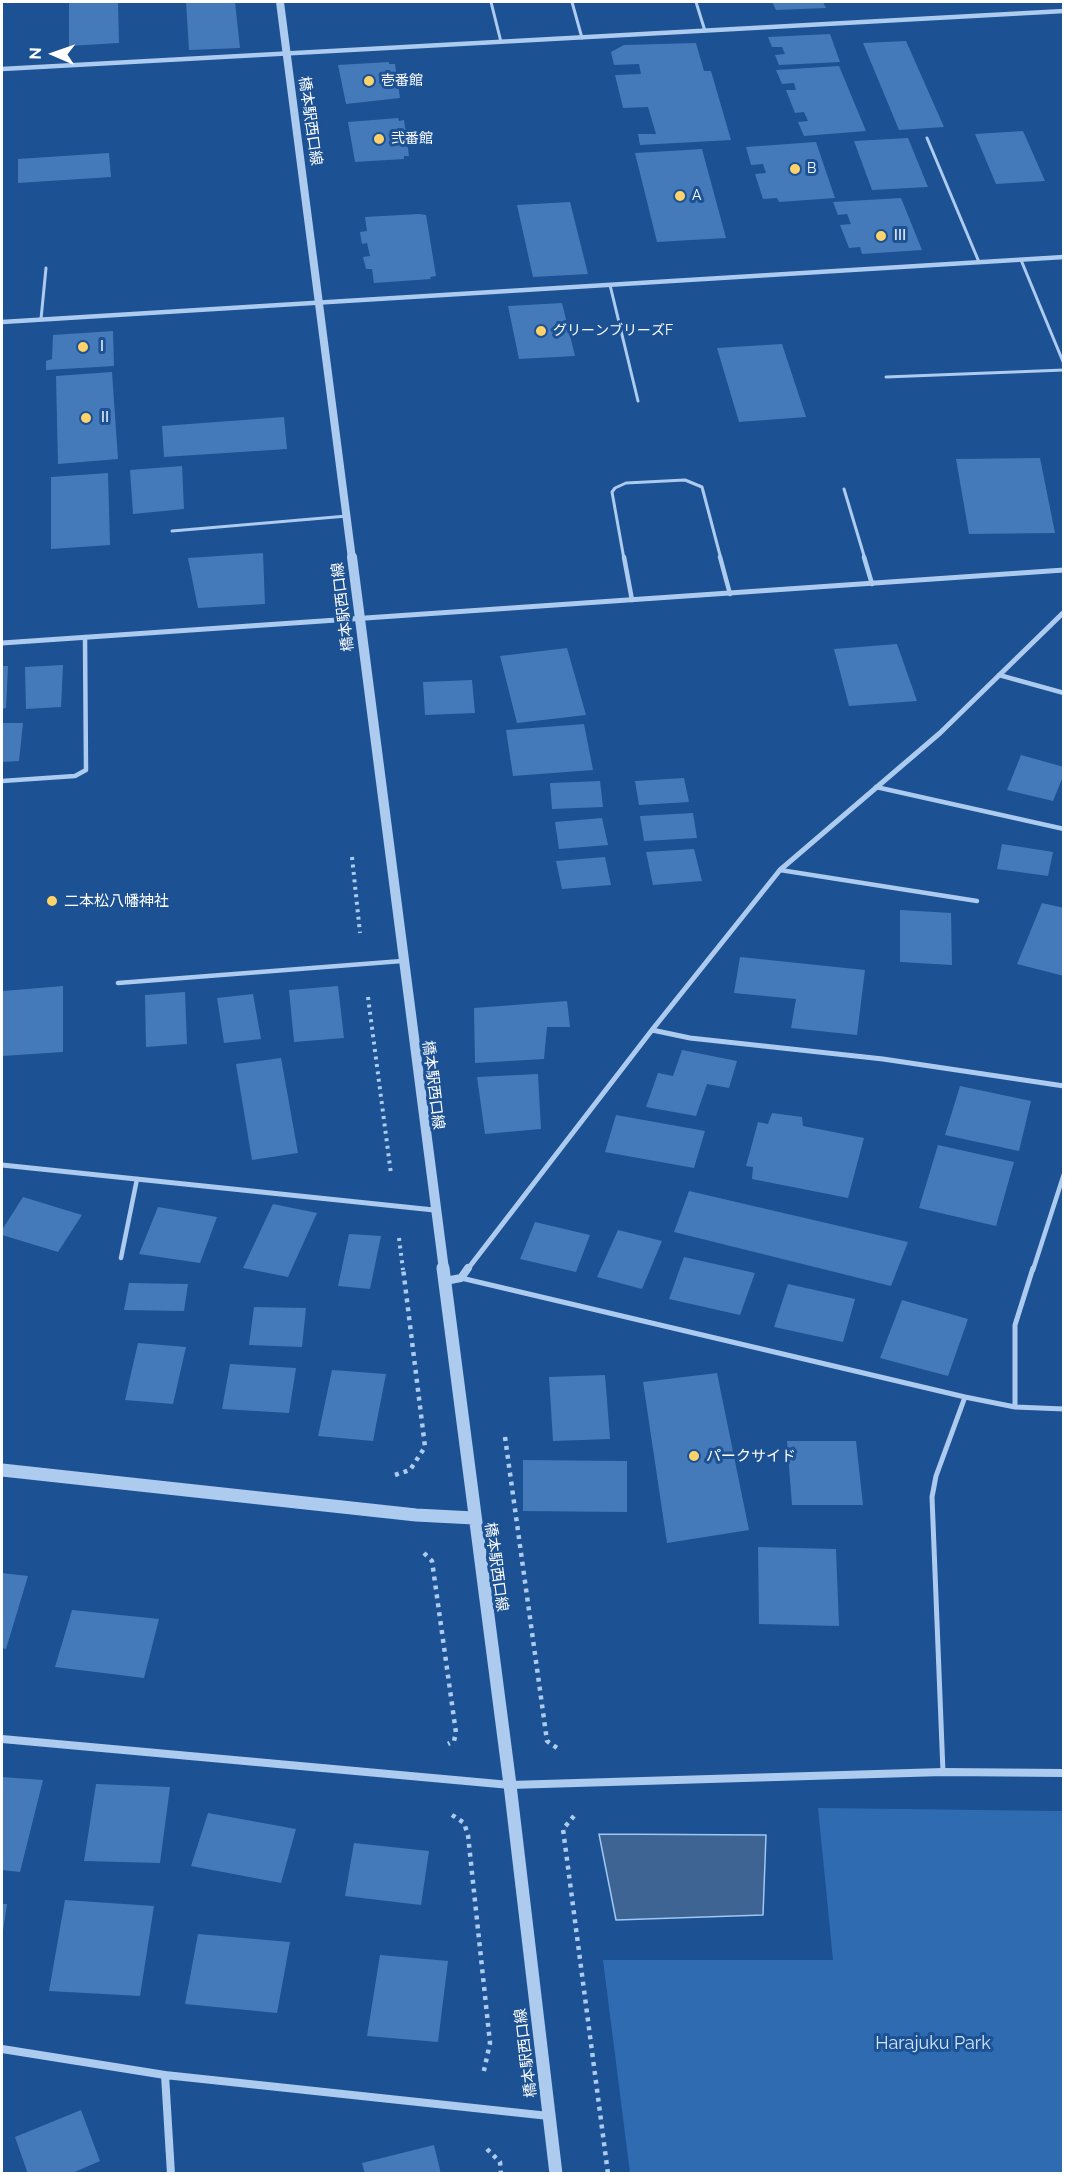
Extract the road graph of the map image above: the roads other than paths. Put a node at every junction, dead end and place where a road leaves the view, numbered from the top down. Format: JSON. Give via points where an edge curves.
{"nodes":[{"id":1,"x":280,"y":2,"type":"edge"},
{"id":2,"x":491,"y":2,"type":"edge"},
{"id":3,"x":572,"y":2,"type":"edge"},
{"id":4,"x":696,"y":2,"type":"edge"},
{"id":5,"x":1064,"y":11,"type":"edge"},
{"id":6,"x":705,"y":31,"type":"junction"},
{"id":7,"x":582,"y":38,"type":"junction"},
{"id":8,"x":501,"y":42,"type":"junction"},
{"id":9,"x":286,"y":54,"type":"junction"},
{"id":10,"x":2,"y":69,"type":"edge"},
{"id":11,"x":927,"y":138,"type":"dead end"},
{"id":12,"x":1064,"y":257,"type":"edge"},
{"id":13,"x":1021,"y":260,"type":"junction"},
{"id":14,"x":979,"y":262,"type":"junction"},
{"id":15,"x":46,"y":268,"type":"dead end"},
{"id":16,"x":610,"y":285,"type":"junction"},
{"id":17,"x":319,"y":303,"type":"junction"},
{"id":18,"x":41,"y":319,"type":"junction"},
{"id":19,"x":2,"y":322,"type":"edge"},
{"id":20,"x":1064,"y":364,"type":"edge"},
{"id":21,"x":1064,"y":370,"type":"edge"},
{"id":22,"x":886,"y":377,"type":"dead end"},
{"id":23,"x":638,"y":401,"type":"dead end"},
{"id":24,"x":844,"y":489,"type":"dead end"},
{"id":25,"x":347,"y":516,"type":"junction"},
{"id":26,"x":172,"y":531,"type":"dead end"},
{"id":27,"x":1064,"y":570,"type":"edge"},
{"id":28,"x":872,"y":584,"type":"junction"},
{"id":29,"x":730,"y":594,"type":"junction"},
{"id":30,"x":633,"y":600,"type":"junction"},
{"id":31,"x":1064,"y":612,"type":"edge"},
{"id":32,"x":360,"y":619,"type":"junction"},
{"id":33,"x":85,"y":637,"type":"junction"},
{"id":34,"x":2,"y":642,"type":"edge"},
{"id":35,"x":999,"y":675,"type":"junction"},
{"id":36,"x":1064,"y":693,"type":"edge"},
{"id":37,"x":2,"y":781,"type":"edge"},
{"id":38,"x":875,"y":787,"type":"junction"},
{"id":39,"x":1064,"y":829,"type":"edge"},
{"id":40,"x":780,"y":870,"type":"junction"},
{"id":41,"x":977,"y":901,"type":"dead end"},
{"id":42,"x":402,"y":961,"type":"junction"},
{"id":43,"x":118,"y":983,"type":"dead end"},
{"id":44,"x":652,"y":1030,"type":"junction"},
{"id":45,"x":1064,"y":1086,"type":"edge"},
{"id":46,"x":2,"y":1165,"type":"edge"},
{"id":47,"x":1064,"y":1174,"type":"edge"},
{"id":48,"x":137,"y":1179,"type":"junction"},
{"id":49,"x":434,"y":1210,"type":"junction"},
{"id":50,"x":121,"y":1258,"type":"dead end"},
{"id":51,"x":461,"y":1278,"type":"junction"},
{"id":52,"x":445,"y":1281,"type":"junction"},
{"id":53,"x":965,"y":1397,"type":"junction"},
{"id":54,"x":1015,"y":1407,"type":"junction"},
{"id":55,"x":1064,"y":1409,"type":"edge"},
{"id":56,"x":2,"y":1470,"type":"edge"},
{"id":57,"x":474,"y":1518,"type":"junction"},
{"id":58,"x":2,"y":1739,"type":"edge"},
{"id":59,"x":943,"y":1773,"type":"junction"},
{"id":60,"x":1064,"y":1773,"type":"edge"},
{"id":61,"x":510,"y":1785,"type":"junction"},
{"id":62,"x":2,"y":2049,"type":"edge"},
{"id":63,"x":165,"y":2075,"type":"junction"},
{"id":64,"x":549,"y":2116,"type":"junction"},
{"id":65,"x":171,"y":2174,"type":"edge"},
{"id":66,"x":556,"y":2174,"type":"edge"}],
"edges":[{"from":1,"to":9,"type":"street","name":"橋本駅西口線"},
{"from":2,"to":8,"type":"lane"},
{"from":3,"to":7,"type":"lane"},
{"from":4,"to":6,"type":"lane"},
{"from":5,"to":6,"type":"street"},
{"from":6,"to":7,"type":"street"},
{"from":7,"to":8,"type":"street"},
{"from":8,"to":9,"type":"street"},
{"from":9,"to":10,"type":"street"},
{"from":9,"to":17,"type":"street","name":"橋本駅西口線"},
{"from":11,"to":14,"type":"lane"},
{"from":12,"to":13,"type":"street"},
{"from":13,"to":14,"type":"street"},
{"from":13,"to":20,"type":"lane"},
{"from":14,"to":16,"type":"street"},
{"from":15,"to":18,"type":"lane"},
{"from":16,"to":17,"type":"street"},
{"from":16,"to":23,"type":"lane"},
{"from":17,"to":18,"type":"street"},
{"from":17,"to":25,"type":"street","name":"橋本駅西口線"},
{"from":18,"to":19,"type":"street"},
{"from":21,"to":22,"type":"lane"},
{"from":24,"to":28,"type":"lane"},
{"from":25,"to":26,"type":"lane"},
{"from":25,"to":32,"type":"street","name":"橋本駅西口線"},
{"from":27,"to":28,"type":"street"},
{"from":28,"to":29,"type":"street"},
{"from":29,"to":30,"type":"street"},
{"from":29,"to":30,"type":"lane","via":[[702,488],[686,480],[626,483],[612,492]]},
{"from":30,"to":32,"type":"street"},
{"from":31,"to":35,"type":"street"},
{"from":32,"to":33,"type":"street"},
{"from":32,"to":42,"type":"street","name":"橋本駅西口線"},
{"from":33,"to":34,"type":"street"},
{"from":33,"to":37,"type":"lane","via":[[86,770],[75,776]]},
{"from":35,"to":36,"type":"lane"},
{"from":35,"to":38,"type":"street","via":[[940,733]]},
{"from":38,"to":39,"type":"lane"},
{"from":38,"to":40,"type":"street"},
{"from":40,"to":41,"type":"lane"},
{"from":40,"to":44,"type":"street"},
{"from":42,"to":43,"type":"lane"},
{"from":42,"to":49,"type":"street","name":"橋本駅西口線"},
{"from":44,"to":45,"type":"street"},
{"from":44,"to":51,"type":"street"},
{"from":46,"to":48,"type":"street"},
{"from":47,"to":54,"type":"lane","via":[[1015,1325]]},
{"from":48,"to":49,"type":"street"},
{"from":48,"to":50,"type":"lane"},
{"from":49,"to":52,"type":"street","name":"橋本駅西口線"},
{"from":51,"to":52,"type":"street"},
{"from":51,"to":53,"type":"lane"},
{"from":52,"to":57,"type":"street","name":"橋本駅西口線"},
{"from":53,"to":54,"type":"lane"},
{"from":53,"to":59,"type":"lane","via":[[932,1497]]},
{"from":54,"to":55,"type":"lane"},
{"from":56,"to":57,"type":"street"},
{"from":57,"to":61,"type":"street","name":"橋本駅西口線"},
{"from":58,"to":61,"type":"street"},
{"from":59,"to":60,"type":"street"},
{"from":59,"to":61,"type":"street"},
{"from":61,"to":64,"type":"street","name":"橋本駅西口線"},
{"from":62,"to":63,"type":"street"},
{"from":63,"to":64,"type":"street"},
{"from":63,"to":65,"type":"street"},
{"from":64,"to":66,"type":"street","name":"橋本駅西口線"}]}
